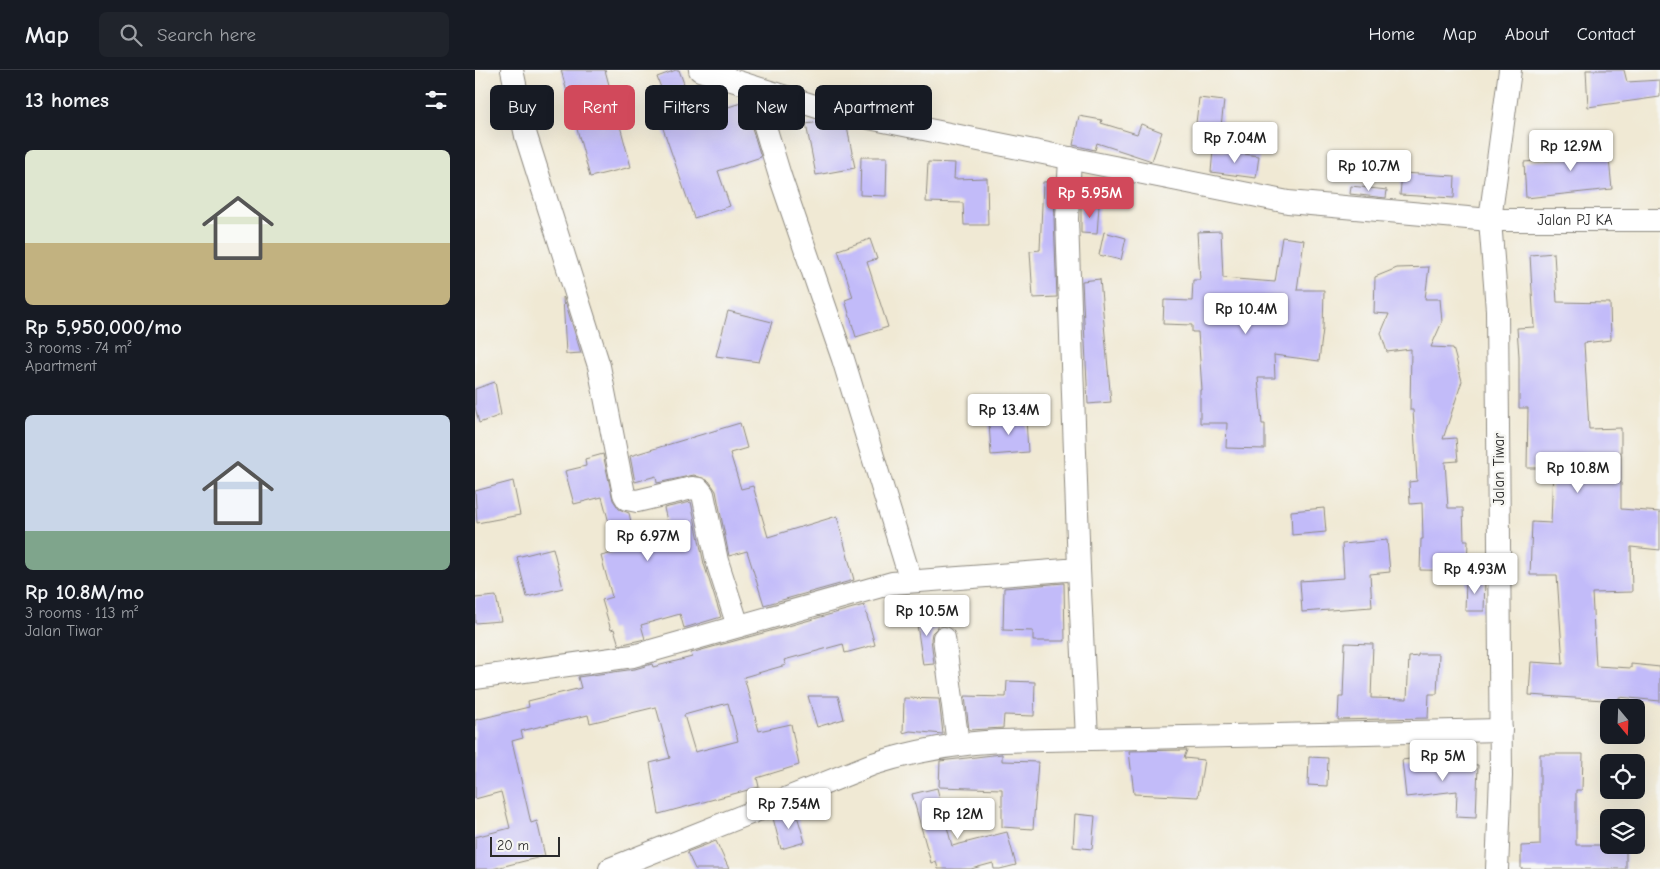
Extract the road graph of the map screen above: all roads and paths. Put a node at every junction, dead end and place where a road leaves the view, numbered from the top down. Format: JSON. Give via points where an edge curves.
{"nodes":[{"id":1,"x":512,"y":70,"type":"edge"},
{"id":2,"x":700,"y":70,"type":"edge"},
{"id":3,"x":1510,"y":70,"type":"edge"},
{"id":4,"x":747,"y":85,"type":"edge"},
{"id":5,"x":805,"y":104,"type":"edge"},
{"id":6,"x":766,"y":130,"type":"edge"},
{"id":7,"x":1070,"y":158,"type":"junction"},
{"id":8,"x":1490,"y":220,"type":"junction"},
{"id":9,"x":1660,"y":220,"type":"edge"},
{"id":10,"x":1079,"y":570,"type":"junction"},
{"id":11,"x":911,"y":581,"type":"junction"},
{"id":12,"x":738,"y":626,"type":"junction"},
{"id":13,"x":944,"y":638,"type":"dead end"},
{"id":14,"x":475,"y":678,"type":"edge"},
{"id":15,"x":1501,"y":730,"type":"junction"},
{"id":16,"x":1087,"y":739,"type":"junction"},
{"id":17,"x":957,"y":744,"type":"junction"},
{"id":18,"x":610,"y":869,"type":"edge"},
{"id":19,"x":1497,"y":869,"type":"edge"}],
"edges":[{"from":1,"to":12,"type":"street","via":[[526,136],[599,366],[624,494],[627,499],[637,501],[699,488],[719,568]]},
{"from":2,"to":4,"type":"street","name":"Jalan PJ KA"},
{"from":3,"to":8,"type":"street","name":"Jalan Tiwar"},
{"from":5,"to":7,"type":"street","name":"Jalan PJ KA"},
{"from":6,"to":11,"type":"street","via":[[843,359]]},
{"from":7,"to":8,"type":"street","name":"Jalan PJ KA","via":[[1289,202]]},
{"from":7,"to":10,"type":"street","via":[[1067,219]]},
{"from":8,"to":9,"type":"street","name":"Jalan PJ KA"},
{"from":8,"to":15,"type":"street","name":"Jalan Tiwar","via":[[1497,310]]},
{"from":10,"to":11,"type":"street"},
{"from":10,"to":16,"type":"street"},
{"from":11,"to":12,"type":"street","via":[[877,587]]},
{"from":12,"to":14,"type":"street","via":[[633,656]]},
{"from":13,"to":17,"type":"street"},
{"from":15,"to":16,"type":"street"},
{"from":15,"to":19,"type":"street","name":"Jalan Tiwar"},
{"from":16,"to":17,"type":"street"},
{"from":17,"to":18,"type":"street","via":[[873,764]]}]}
